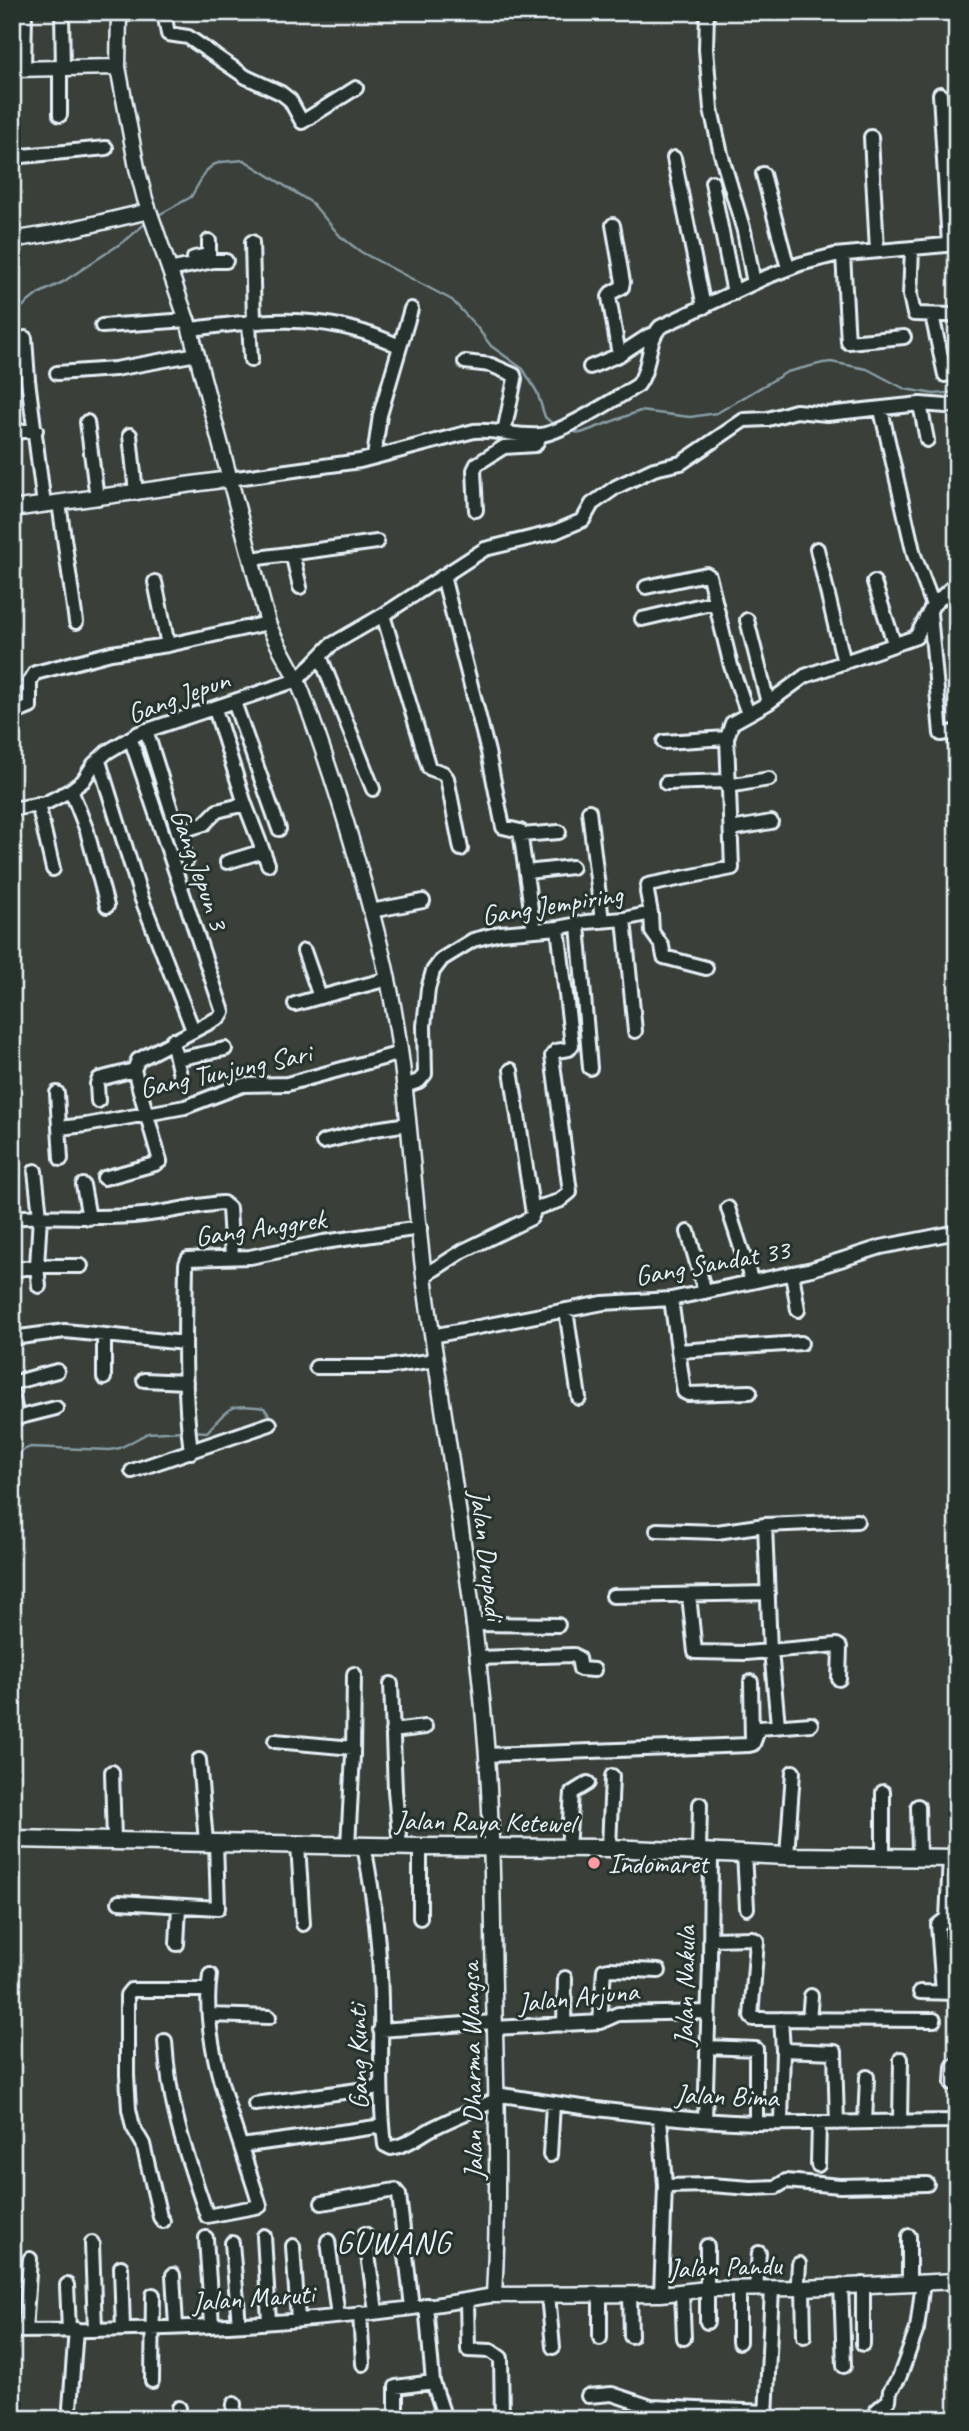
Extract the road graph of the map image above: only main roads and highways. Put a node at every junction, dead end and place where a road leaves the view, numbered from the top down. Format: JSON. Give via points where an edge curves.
{"nodes":[{"id":1,"x":12,"y":1839,"type":"edge"},
{"id":2,"x":953,"y":1858,"type":"edge"}],
"edges":[{"from":1,"to":2,"type":"main road","name":"Jalan Raya Ketewel"}]}
